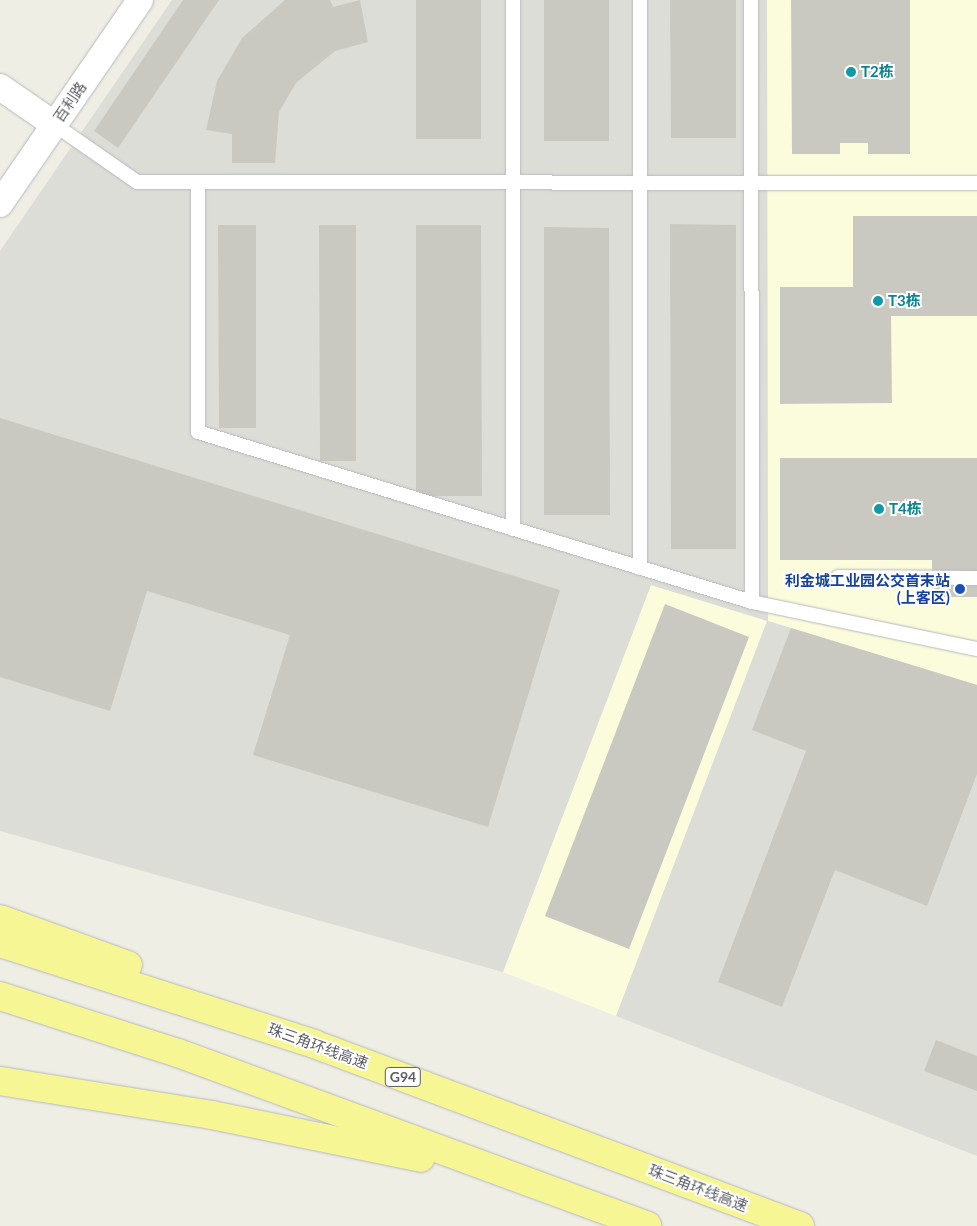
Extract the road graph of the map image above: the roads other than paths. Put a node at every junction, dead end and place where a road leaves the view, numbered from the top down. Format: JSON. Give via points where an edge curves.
{"nodes":[{"id":1,"x":140,"y":0,"type":"edge"},
{"id":2,"x":513,"y":0,"type":"edge"},
{"id":3,"x":640,"y":0,"type":"edge"},
{"id":4,"x":752,"y":0,"type":"edge"},
{"id":5,"x":0,"y":87,"type":"edge"},
{"id":6,"x":55,"y":124,"type":"junction"},
{"id":7,"x":198,"y":182,"type":"junction"},
{"id":8,"x":513,"y":182,"type":"junction"},
{"id":9,"x":640,"y":182,"type":"junction"},
{"id":10,"x":752,"y":182,"type":"junction"},
{"id":11,"x":977,"y":183,"type":"edge"},
{"id":12,"x":0,"y":204,"type":"edge"},
{"id":13,"x":513,"y":529,"type":"junction"},
{"id":14,"x":640,"y":568,"type":"junction"},
{"id":15,"x":838,"y":577,"type":"dead end"},
{"id":16,"x":977,"y":578,"type":"edge"},
{"id":17,"x":752,"y":602,"type":"junction"},
{"id":18,"x":977,"y":649,"type":"edge"},
{"id":19,"x":0,"y":919,"type":"edge"},
{"id":20,"x":0,"y":944,"type":"edge"},
{"id":21,"x":0,"y":996,"type":"edge"},
{"id":22,"x":314,"y":1044,"type":"junction"},
{"id":23,"x":0,"y":1081,"type":"edge"},
{"id":24,"x":513,"y":1177,"type":"junction"},
{"id":25,"x":647,"y":1226,"type":"edge"},
{"id":26,"x":800,"y":1226,"type":"edge"}],
"edges":[{"from":1,"to":6,"type":"street","name":"百利路"},
{"from":2,"to":8,"type":"lane"},
{"from":3,"to":9,"type":"lane"},
{"from":4,"to":10,"type":"lane"},
{"from":5,"to":6,"type":"street"},
{"from":6,"to":7,"type":"lane","via":[[137,182]]},
{"from":6,"to":12,"type":"street","name":"百利路"},
{"from":7,"to":8,"type":"lane"},
{"from":7,"to":13,"type":"lane","via":[[198,432]]},
{"from":8,"to":9,"type":"lane"},
{"from":8,"to":13,"type":"lane"},
{"from":9,"to":10,"type":"lane"},
{"from":9,"to":14,"type":"lane"},
{"from":10,"to":11,"type":"lane"},
{"from":10,"to":17,"type":"lane"},
{"from":13,"to":14,"type":"lane"},
{"from":14,"to":17,"type":"lane"},
{"from":15,"to":16,"type":"lane"},
{"from":17,"to":18,"type":"lane"},
{"from":19,"to":22,"type":"highway","via":[[93,950]]},
{"from":20,"to":22,"type":"highway","name":"珠三角环线高速","number":"G94"},
{"from":21,"to":24,"type":"highway","via":[[178,1053]]},
{"from":22,"to":26,"type":"highway","name":"珠三角环线高速","number":"G94"},
{"from":23,"to":24,"type":"highway","via":[[212,1115]]},
{"from":24,"to":25,"type":"highway"}]}
